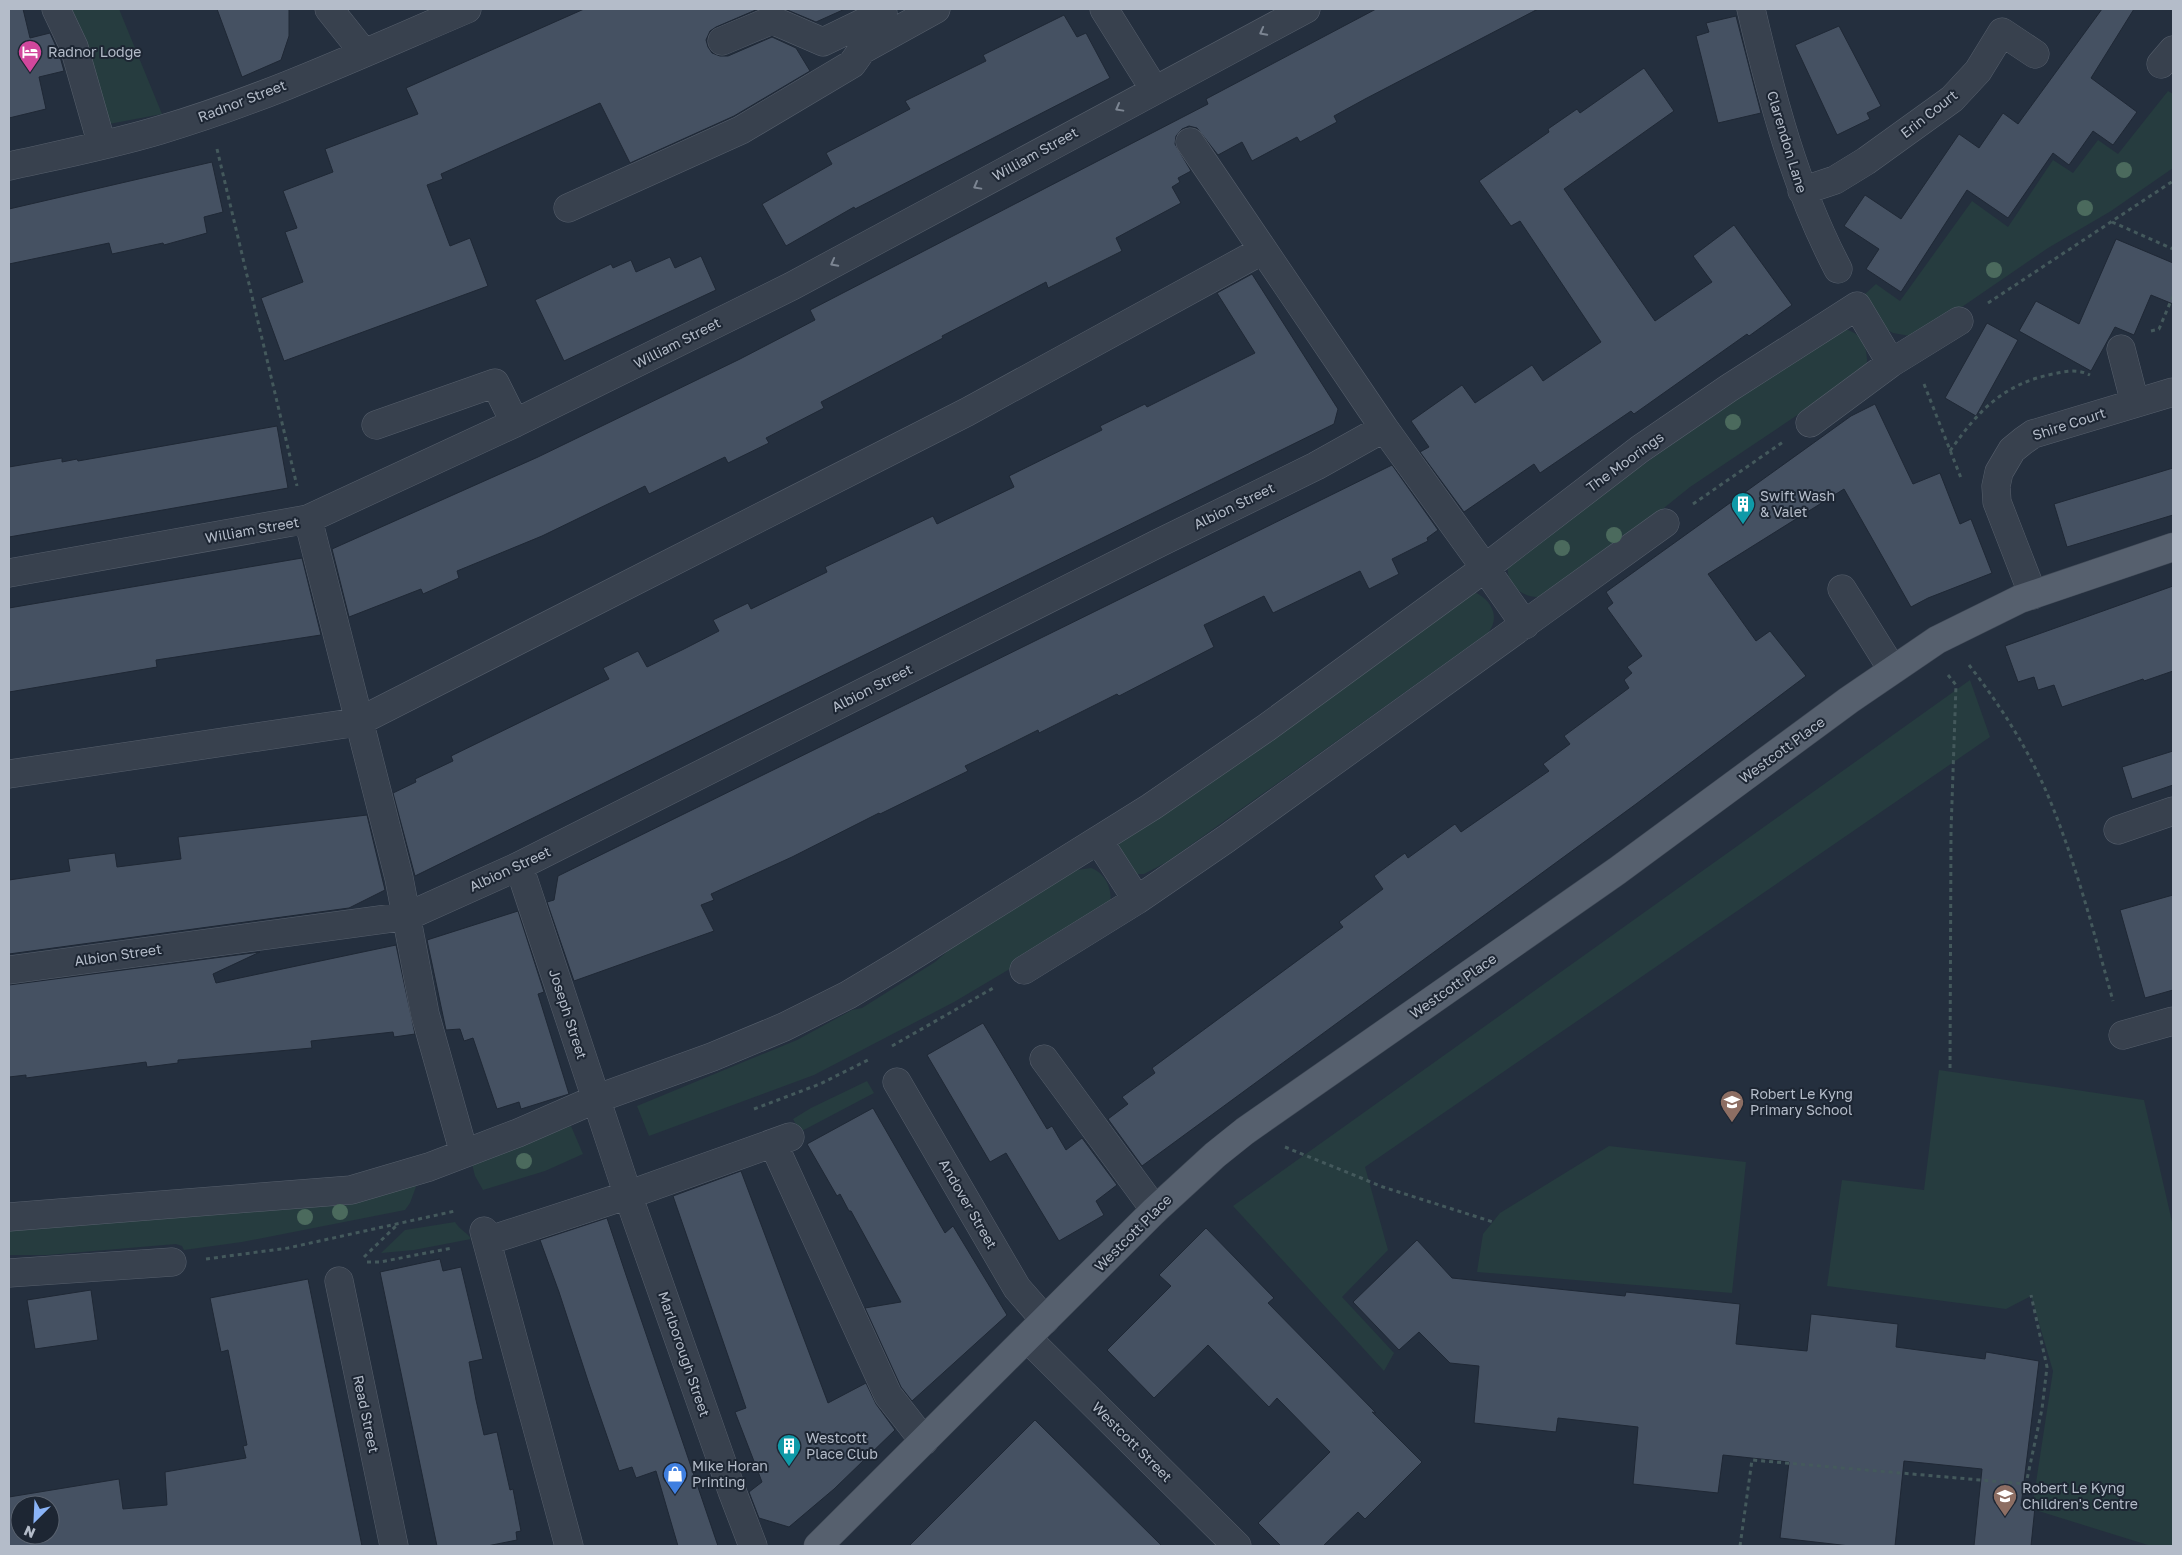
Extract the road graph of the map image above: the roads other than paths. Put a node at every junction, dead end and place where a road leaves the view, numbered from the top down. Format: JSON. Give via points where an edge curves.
{"nodes":[{"id":1,"x":56,"y":9,"type":"edge"},
{"id":2,"x":329,"y":9,"type":"edge"},
{"id":3,"x":467,"y":9,"type":"edge"},
{"id":4,"x":882,"y":9,"type":"edge"},
{"id":5,"x":936,"y":9,"type":"edge"},
{"id":6,"x":1104,"y":9,"type":"edge"},
{"id":7,"x":1306,"y":9,"type":"edge"},
{"id":8,"x":1751,"y":9,"type":"edge"},
{"id":9,"x":722,"y":41,"type":"dead end"},
{"id":10,"x":364,"y":53,"type":"junction"},
{"id":11,"x":2035,"y":54,"type":"dead end"},
{"id":12,"x":1154,"y":89,"type":"junction"},
{"id":13,"x":1190,"y":142,"type":"dead end"},
{"id":14,"x":102,"y":145,"type":"junction"},
{"id":15,"x":9,"y":166,"type":"edge"},
{"id":16,"x":1802,"y":191,"type":"junction"},
{"id":17,"x":568,"y":208,"type":"dead end"},
{"id":18,"x":1263,"y":250,"type":"junction"},
{"id":19,"x":1838,"y":269,"type":"dead end"},
{"id":20,"x":1959,"y":321,"type":"road end"},
{"id":21,"x":2132,"y":341,"type":"road end"},
{"id":22,"x":1901,"y":357,"type":"junction"},
{"id":23,"x":2173,"y":392,"type":"edge"},
{"id":24,"x":2135,"y":403,"type":"junction"},
{"id":25,"x":515,"y":423,"type":"junction"},
{"id":26,"x":1810,"y":423,"type":"road end"},
{"id":27,"x":376,"y":425,"type":"dead end"},
{"id":28,"x":1384,"y":428,"type":"junction"},
{"id":29,"x":306,"y":520,"type":"junction"},
{"id":30,"x":1665,"y":523,"type":"road end"},
{"id":31,"x":2173,"y":547,"type":"edge"},
{"id":32,"x":1485,"y":568,"type":"junction"},
{"id":33,"x":9,"y":573,"type":"edge"},
{"id":34,"x":1842,"y":590,"type":"dead end"},
{"id":35,"x":2034,"y":595,"type":"junction"},
{"id":36,"x":1525,"y":625,"type":"junction"},
{"id":37,"x":1892,"y":669,"type":"junction"},
{"id":38,"x":358,"y":722,"type":"junction"},
{"id":39,"x":9,"y":774,"type":"edge"},
{"id":40,"x":2173,"y":811,"type":"edge"},
{"id":41,"x":2118,"y":830,"type":"dead end"},
{"id":42,"x":1099,"y":841,"type":"junction"},
{"id":43,"x":519,"y":866,"type":"junction"},
{"id":44,"x":1137,"y":900,"type":"junction"},
{"id":45,"x":408,"y":916,"type":"junction"},
{"id":46,"x":9,"y":970,"type":"edge"},
{"id":47,"x":1024,"y":970,"type":"dead end"},
{"id":48,"x":2173,"y":1021,"type":"edge"},
{"id":49,"x":2123,"y":1035,"type":"road end"},
{"id":50,"x":1044,"y":1059,"type":"dead end"},
{"id":51,"x":897,"y":1082,"type":"dead end"},
{"id":52,"x":596,"y":1100,"type":"junction"},
{"id":53,"x":464,"y":1153,"type":"junction"},
{"id":54,"x":617,"y":1161,"type":"joint"},
{"id":55,"x":628,"y":1195,"type":"junction"},
{"id":56,"x":1155,"y":1210,"type":"junction"},
{"id":57,"x":9,"y":1217,"type":"edge"},
{"id":58,"x":172,"y":1262,"type":"dead end"},
{"id":59,"x":9,"y":1273,"type":"edge"},
{"id":60,"x":339,"y":1281,"type":"dead end"},
{"id":61,"x":1036,"y":1329,"type":"junction"},
{"id":62,"x":924,"y":1441,"type":"junction"},
{"id":63,"x":394,"y":1546,"type":"edge"},
{"id":64,"x":569,"y":1546,"type":"edge"},
{"id":65,"x":754,"y":1546,"type":"edge"},
{"id":66,"x":818,"y":1546,"type":"edge"},
{"id":67,"x":1237,"y":1546,"type":"edge"}],
"edges":[{"from":1,"to":14,"type":"street","via":[[74,48]]},
{"from":2,"to":10,"type":"street"},
{"from":3,"to":10,"type":"street","name":"Radnor Street"},
{"from":4,"to":9,"type":"street","via":[[884,13],[823,42],[772,20]]},
{"from":5,"to":17,"type":"street","via":[[862,50],[852,64],[741,130]]},
{"from":6,"to":12,"type":"street"},
{"from":7,"to":12,"type":"street","name":"William Street","one_way":true},
{"from":8,"to":16,"type":"street","name":"Clarendon Lane"},
{"from":10,"to":14,"type":"street","name":"Radnor Street","via":[[209,114]]},
{"from":11,"to":16,"type":"street","name":"Erin Court","via":[[2002,32],[1978,71],[1952,99],[1866,161],[1835,180]]},
{"from":12,"to":25,"type":"street","name":"William Street","one_way":true,"via":[[792,286]]},
{"from":13,"to":18,"type":"street"},
{"from":14,"to":15,"type":"street","name":"Radnor Street"},
{"from":16,"to":19,"type":"street","name":"Clarendon Lane"},
{"from":18,"to":28,"type":"street"},
{"from":18,"to":38,"type":"street","via":[[967,412]]},
{"from":20,"to":22,"type":"street"},
{"from":21,"to":24,"type":"street"},
{"from":22,"to":26,"type":"street"},
{"from":22,"to":32,"type":"street","name":"The Moorings","via":[[1858,306],[1729,388],[1640,450]]},
{"from":23,"to":24,"type":"street","name":"Shire Court"},
{"from":24,"to":35,"type":"street","name":"Shire Court","via":[[2033,434],[2012,450],[2004,461],[1996,486],[1997,502]]},
{"from":25,"to":27,"type":"street","via":[[495,384]]},
{"from":25,"to":29,"type":"street","name":"William Street"},
{"from":28,"to":32,"type":"street"},
{"from":28,"to":43,"type":"street","name":"Albion Street","via":[[1316,466]]},
{"from":29,"to":33,"type":"street","name":"William Street"},
{"from":29,"to":38,"type":"street"},
{"from":30,"to":36,"type":"street"},
{"from":31,"to":35,"type":"main road","name":"Westcott Place"},
{"from":32,"to":36,"type":"street"},
{"from":32,"to":42,"type":"street","via":[[1266,728]]},
{"from":34,"to":37,"type":"street"},
{"from":35,"to":37,"type":"main road","name":"Westcott Place","via":[[2003,606],[1947,634]]},
{"from":36,"to":44,"type":"street"},
{"from":37,"to":56,"type":"main road","name":"Westcott Place","via":[[1617,871],[1246,1131]]},
{"from":38,"to":39,"type":"street"},
{"from":38,"to":45,"type":"street"},
{"from":40,"to":41,"type":"street"},
{"from":42,"to":44,"type":"street"},
{"from":42,"to":52,"type":"street","via":[[903,962],[784,1027]]},
{"from":43,"to":45,"type":"street","name":"Albion Street"},
{"from":43,"to":52,"type":"street","name":"Joseph Street"},
{"from":44,"to":47,"type":"street"},
{"from":45,"to":46,"type":"street","name":"Albion Street"},
{"from":45,"to":53,"type":"street","via":[[424,1014]]},
{"from":48,"to":49,"type":"street"},
{"from":50,"to":56,"type":"street"},
{"from":51,"to":61,"type":"street","name":"Andover Street","via":[[1017,1288]]},
{"from":52,"to":53,"type":"street"},
{"from":52,"to":54,"type":"street","name":"Joseph Street"},
{"from":53,"to":57,"type":"street","via":[[404,1176],[351,1190]]},
{"from":54,"to":55,"type":"street","name":"Marlborough Street"},
{"from":55,"to":62,"type":"street","via":[[782,1140],[888,1395]]},
{"from":55,"to":64,"type":"street","via":[[486,1236]]},
{"from":55,"to":65,"type":"street","name":"Marlborough Street"},
{"from":56,"to":61,"type":"main road","name":"Westcott Place"},
{"from":58,"to":59,"type":"street"},
{"from":60,"to":63,"type":"street","name":"Read Street"},
{"from":61,"to":62,"type":"main road","name":"Westcott Place"},
{"from":61,"to":67,"type":"street","name":"Westcott Street"},
{"from":62,"to":66,"type":"main road","name":"Westcott Place"}]}
